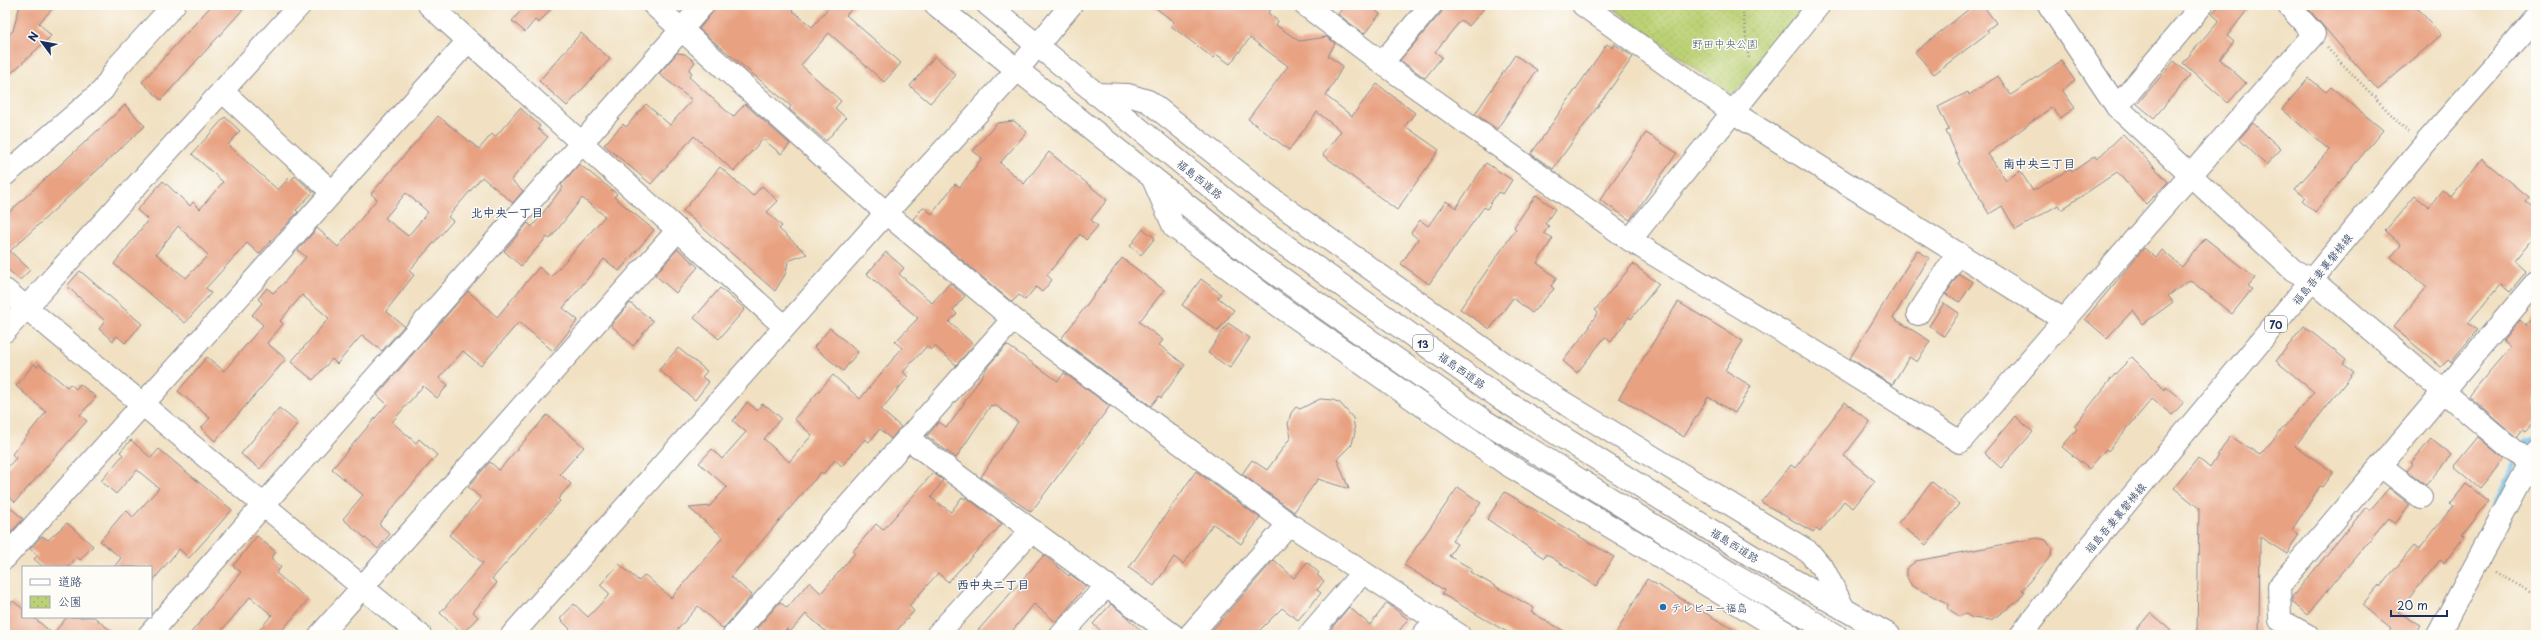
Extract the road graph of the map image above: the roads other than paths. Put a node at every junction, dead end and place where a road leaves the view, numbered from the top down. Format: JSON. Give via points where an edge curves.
{"nodes":[{"id":1,"x":174,"y":5,"type":"edge"},
{"id":2,"x":300,"y":5,"type":"edge"},
{"id":3,"x":428,"y":5,"type":"edge"},
{"id":4,"x":654,"y":5,"type":"edge"},
{"id":5,"x":703,"y":5,"type":"edge"},
{"id":6,"x":936,"y":5,"type":"edge"},
{"id":7,"x":988,"y":5,"type":"edge"},
{"id":8,"x":1071,"y":5,"type":"edge"},
{"id":9,"x":1305,"y":5,"type":"edge"},
{"id":10,"x":1431,"y":5,"type":"edge"},
{"id":11,"x":1583,"y":5,"type":"edge"},
{"id":12,"x":1819,"y":5,"type":"edge"},
{"id":13,"x":2049,"y":5,"type":"edge"},
{"id":14,"x":2202,"y":5,"type":"edge"},
{"id":15,"x":2288,"y":5,"type":"edge"},
{"id":16,"x":2536,"y":18,"type":"edge"},
{"id":17,"x":680,"y":31,"type":"junction"},
{"id":18,"x":468,"y":41,"type":"junction"},
{"id":19,"x":1036,"y":45,"type":"junction"},
{"id":20,"x":1382,"y":64,"type":"junction"},
{"id":21,"x":1017,"y":70,"type":"junction"},
{"id":22,"x":222,"y":91,"type":"junction"},
{"id":23,"x":1095,"y":94,"type":"junction"},
{"id":24,"x":2117,"y":107,"type":"junction"},
{"id":25,"x":1734,"y":113,"type":"junction"},
{"id":26,"x":582,"y":142,"type":"junction"},
{"id":27,"x":5,"y":175,"type":"edge"},
{"id":28,"x":2190,"y":175,"type":"junction"},
{"id":29,"x":1153,"y":179,"type":"junction"},
{"id":30,"x":331,"y":191,"type":"junction"},
{"id":31,"x":886,"y":213,"type":"junction"},
{"id":32,"x":676,"y":231,"type":"junction"},
{"id":33,"x":1630,"y":240,"type":"junction"},
{"id":34,"x":1958,"y":253,"type":"junction"},
{"id":35,"x":2312,"y":280,"type":"junction"},
{"id":36,"x":2534,"y":288,"type":"edge"},
{"id":37,"x":5,"y":290,"type":"edge"},
{"id":38,"x":26,"y":308,"type":"junction"},
{"id":39,"x":1918,"y":314,"type":"dead end"},
{"id":40,"x":1013,"y":318,"type":"junction"},
{"id":41,"x":2064,"y":320,"type":"junction"},
{"id":42,"x":786,"y":327,"type":"junction"},
{"id":43,"x":5,"y":331,"type":"edge"},
{"id":44,"x":2444,"y":390,"type":"junction"},
{"id":45,"x":142,"y":404,"type":"junction"},
{"id":46,"x":907,"y":438,"type":"junction"},
{"id":47,"x":2526,"y":456,"type":"edge"},
{"id":48,"x":2380,"y":466,"type":"junction"},
{"id":49,"x":2421,"y":497,"type":"dead end"},
{"id":50,"x":263,"y":505,"type":"junction"},
{"id":51,"x":1289,"y":524,"type":"junction"},
{"id":52,"x":1032,"y":530,"type":"junction"},
{"id":53,"x":5,"y":558,"type":"edge"},
{"id":54,"x":1363,"y":572,"type":"junction"},
{"id":55,"x":1106,"y":585,"type":"junction"},
{"id":56,"x":363,"y":588,"type":"junction"},
{"id":57,"x":1844,"y":609,"type":"junction"},
{"id":58,"x":1430,"y":627,"type":"edge"},
{"id":59,"x":740,"y":633,"type":"edge"},
{"id":60,"x":149,"y":635,"type":"edge"},
{"id":61,"x":320,"y":635,"type":"edge"},
{"id":62,"x":420,"y":635,"type":"edge"},
{"id":63,"x":512,"y":635,"type":"edge"},
{"id":64,"x":937,"y":635,"type":"edge"},
{"id":65,"x":1061,"y":635,"type":"edge"},
{"id":66,"x":1173,"y":635,"type":"edge"},
{"id":67,"x":1190,"y":635,"type":"edge"},
{"id":68,"x":1309,"y":635,"type":"edge"},
{"id":69,"x":1459,"y":635,"type":"edge"},
{"id":70,"x":1790,"y":635,"type":"edge"},
{"id":71,"x":1836,"y":635,"type":"edge"},
{"id":72,"x":1889,"y":635,"type":"edge"},
{"id":73,"x":2021,"y":635,"type":"edge"},
{"id":74,"x":2308,"y":635,"type":"edge"},
{"id":75,"x":2438,"y":635,"type":"edge"}],
"edges":[{"from":1,"to":27,"type":"main road","via":[[118,66],[103,90]]},
{"from":2,"to":22,"type":"main road"},
{"from":3,"to":18,"type":"main road"},
{"from":4,"to":17,"type":"main road"},
{"from":5,"to":17,"type":"main road"},
{"from":6,"to":21,"type":"main road","number":"13"},
{"from":7,"to":19,"type":"main road","name":"福島西道路","number":"13"},
{"from":8,"to":19,"type":"main road"},
{"from":9,"to":20,"type":"main road"},
{"from":10,"to":20,"type":"main road"},
{"from":11,"to":25,"type":"main road"},
{"from":12,"to":25,"type":"main road"},
{"from":13,"to":24,"type":"main road"},
{"from":14,"to":24,"type":"main road"},
{"from":15,"to":28,"type":"main road","via":[[2314,34]]},
{"from":16,"to":35,"type":"main road","name":"福島吾妻裏磐梯線","number":"70","via":[[2422,147]]},
{"from":17,"to":26,"type":"main road"},
{"from":17,"to":31,"type":"main road"},
{"from":18,"to":26,"type":"main road"},
{"from":18,"to":30,"type":"main road"},
{"from":19,"to":21,"type":"main road"},
{"from":19,"to":23,"type":"main road","name":"福島西道路","number":"13"},
{"from":20,"to":33,"type":"main road"},
{"from":21,"to":29,"type":"main road","number":"13"},
{"from":21,"to":31,"type":"main road"},
{"from":22,"to":30,"type":"main road"},
{"from":22,"to":38,"type":"main road"},
{"from":23,"to":57,"type":"main road","name":"福島西道路","number":"13","via":[[1258,226],[1500,398],[1752,556]]},
{"from":23,"to":57,"type":"main road","via":[[1128,95],[1148,101],[1271,198],[1533,384],[1809,552],[1824,570]]},
{"from":24,"to":28,"type":"main road"},
{"from":25,"to":33,"type":"main road"},
{"from":25,"to":34,"type":"main road"},
{"from":26,"to":32,"type":"main road"},
{"from":26,"to":50,"type":"main road"},
{"from":28,"to":35,"type":"main road","via":[[2293,270]]},
{"from":28,"to":41,"type":"main road"},
{"from":29,"to":70,"type":"main road","via":[[1174,227],[1279,306],[1505,463]]},
{"from":29,"to":71,"type":"main road","number":"13","via":[[1256,260],[1483,420],[1732,574]]},
{"from":30,"to":45,"type":"main road"},
{"from":31,"to":40,"type":"main road"},
{"from":31,"to":42,"type":"main road"},
{"from":32,"to":42,"type":"main road"},
{"from":32,"to":56,"type":"main road"},
{"from":33,"to":41,"type":"main road","via":[[1960,442]]},
{"from":34,"to":39,"type":"main road"},
{"from":34,"to":41,"type":"main road"},
{"from":35,"to":44,"type":"main road"},
{"from":35,"to":73,"type":"main road","name":"福島吾妻裏磐梯線","number":"70","via":[[2064,578]]},
{"from":36,"to":44,"type":"main road"},
{"from":37,"to":38,"type":"main road"},
{"from":38,"to":43,"type":"main road"},
{"from":38,"to":45,"type":"main road"},
{"from":40,"to":46,"type":"main road"},
{"from":40,"to":51,"type":"main road"},
{"from":42,"to":63,"type":"main road"},
{"from":44,"to":47,"type":"main road"},
{"from":44,"to":48,"type":"main road"},
{"from":45,"to":50,"type":"main road"},
{"from":45,"to":53,"type":"main road"},
{"from":46,"to":52,"type":"main road"},
{"from":46,"to":59,"type":"main road"},
{"from":47,"to":75,"type":"main road","via":[[2477,562]]},
{"from":48,"to":49,"type":"main road"},
{"from":48,"to":74,"type":"main road","via":[[2279,586],[2280,620]]},
{"from":50,"to":56,"type":"main road"},
{"from":50,"to":60,"type":"main road"},
{"from":51,"to":54,"type":"main road"},
{"from":51,"to":67,"type":"main road"},
{"from":52,"to":55,"type":"main road"},
{"from":52,"to":64,"type":"main road"},
{"from":54,"to":58,"type":"main road"},
{"from":54,"to":68,"type":"main road"},
{"from":55,"to":65,"type":"main road"},
{"from":55,"to":66,"type":"main road"},
{"from":56,"to":61,"type":"main road"},
{"from":56,"to":62,"type":"main road"},
{"from":57,"to":72,"type":"main road","name":"福島西道路","number":"13"},
{"from":58,"to":69,"type":"main road"}]}
